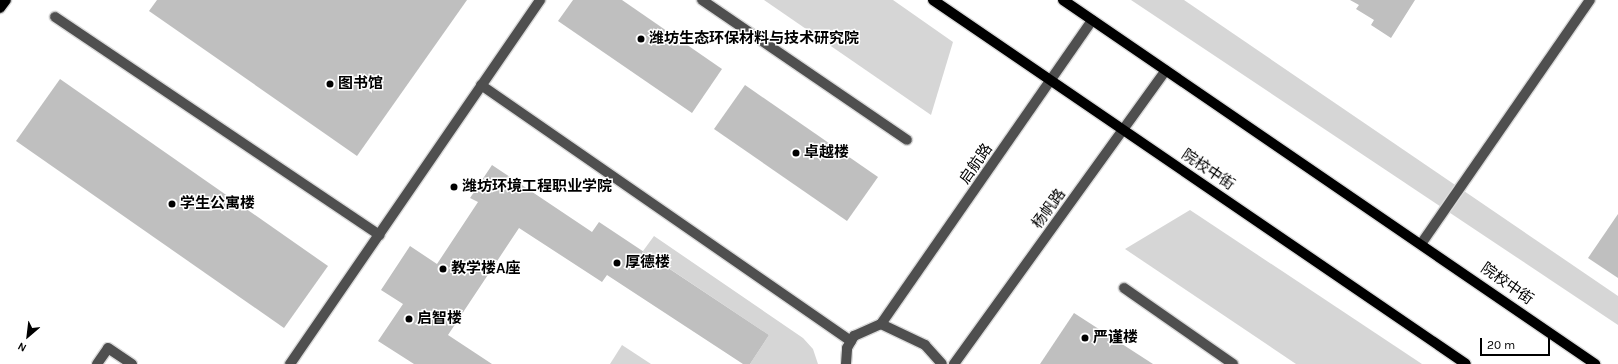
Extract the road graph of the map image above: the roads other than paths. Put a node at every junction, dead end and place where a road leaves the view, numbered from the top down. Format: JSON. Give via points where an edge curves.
{"nodes":[{"id":1,"x":6,"y":0,"type":"edge"},
{"id":2,"x":540,"y":0,"type":"edge"},
{"id":3,"x":702,"y":0,"type":"edge"},
{"id":4,"x":933,"y":0,"type":"edge"},
{"id":5,"x":1063,"y":0,"type":"edge"},
{"id":6,"x":1590,"y":0,"type":"edge"},
{"id":7,"x":0,"y":8,"type":"edge"},
{"id":8,"x":55,"y":17,"type":"dead end"},
{"id":9,"x":1092,"y":20,"type":"junction"},
{"id":10,"x":1166,"y":70,"type":"junction"},
{"id":11,"x":1052,"y":82,"type":"junction"},
{"id":12,"x":481,"y":85,"type":"junction"},
{"id":13,"x":1125,"y":131,"type":"junction"},
{"id":14,"x":907,"y":140,"type":"dead end"},
{"id":15,"x":379,"y":234,"type":"junction"},
{"id":16,"x":1421,"y":244,"type":"junction"},
{"id":17,"x":1124,"y":288,"type":"dead end"},
{"id":18,"x":881,"y":324,"type":"junction"},
{"id":19,"x":851,"y":341,"type":"junction"},
{"id":20,"x":97,"y":364,"type":"edge"},
{"id":21,"x":132,"y":364,"type":"edge"},
{"id":22,"x":290,"y":364,"type":"edge"},
{"id":23,"x":846,"y":364,"type":"edge"},
{"id":24,"x":942,"y":364,"type":"edge"},
{"id":25,"x":954,"y":364,"type":"edge"},
{"id":26,"x":1233,"y":364,"type":"edge"},
{"id":27,"x":1466,"y":364,"type":"edge"},
{"id":28,"x":1595,"y":364,"type":"edge"}],
"edges":[{"from":1,"to":7,"type":"main road"},
{"from":2,"to":12,"type":"lane"},
{"from":3,"to":14,"type":"lane"},
{"from":4,"to":11,"type":"main road","name":"院校中街"},
{"from":5,"to":9,"type":"main road","name":"院校中街"},
{"from":6,"to":16,"type":"lane"},
{"from":8,"to":15,"type":"lane"},
{"from":9,"to":10,"type":"main road","name":"院校中街"},
{"from":9,"to":11,"type":"lane","name":"启航路"},
{"from":10,"to":13,"type":"lane","name":"杨帆路"},
{"from":10,"to":16,"type":"main road","name":"院校中街"},
{"from":11,"to":13,"type":"main road","name":"院校中街"},
{"from":11,"to":18,"type":"lane","name":"启航路"},
{"from":12,"to":15,"type":"lane"},
{"from":12,"to":19,"type":"lane"},
{"from":13,"to":25,"type":"lane","name":"杨帆路"},
{"from":13,"to":27,"type":"main road","name":"院校中街"},
{"from":15,"to":22,"type":"lane"},
{"from":16,"to":28,"type":"main road","name":"院校中街"},
{"from":17,"to":26,"type":"lane"},
{"from":18,"to":19,"type":"lane","via":[[867,328]]},
{"from":18,"to":24,"type":"lane","via":[[925,345]]},
{"from":19,"to":23,"type":"lane","via":[[847,348]]},
{"from":20,"to":21,"type":"lane","via":[[108,348]]}]}
